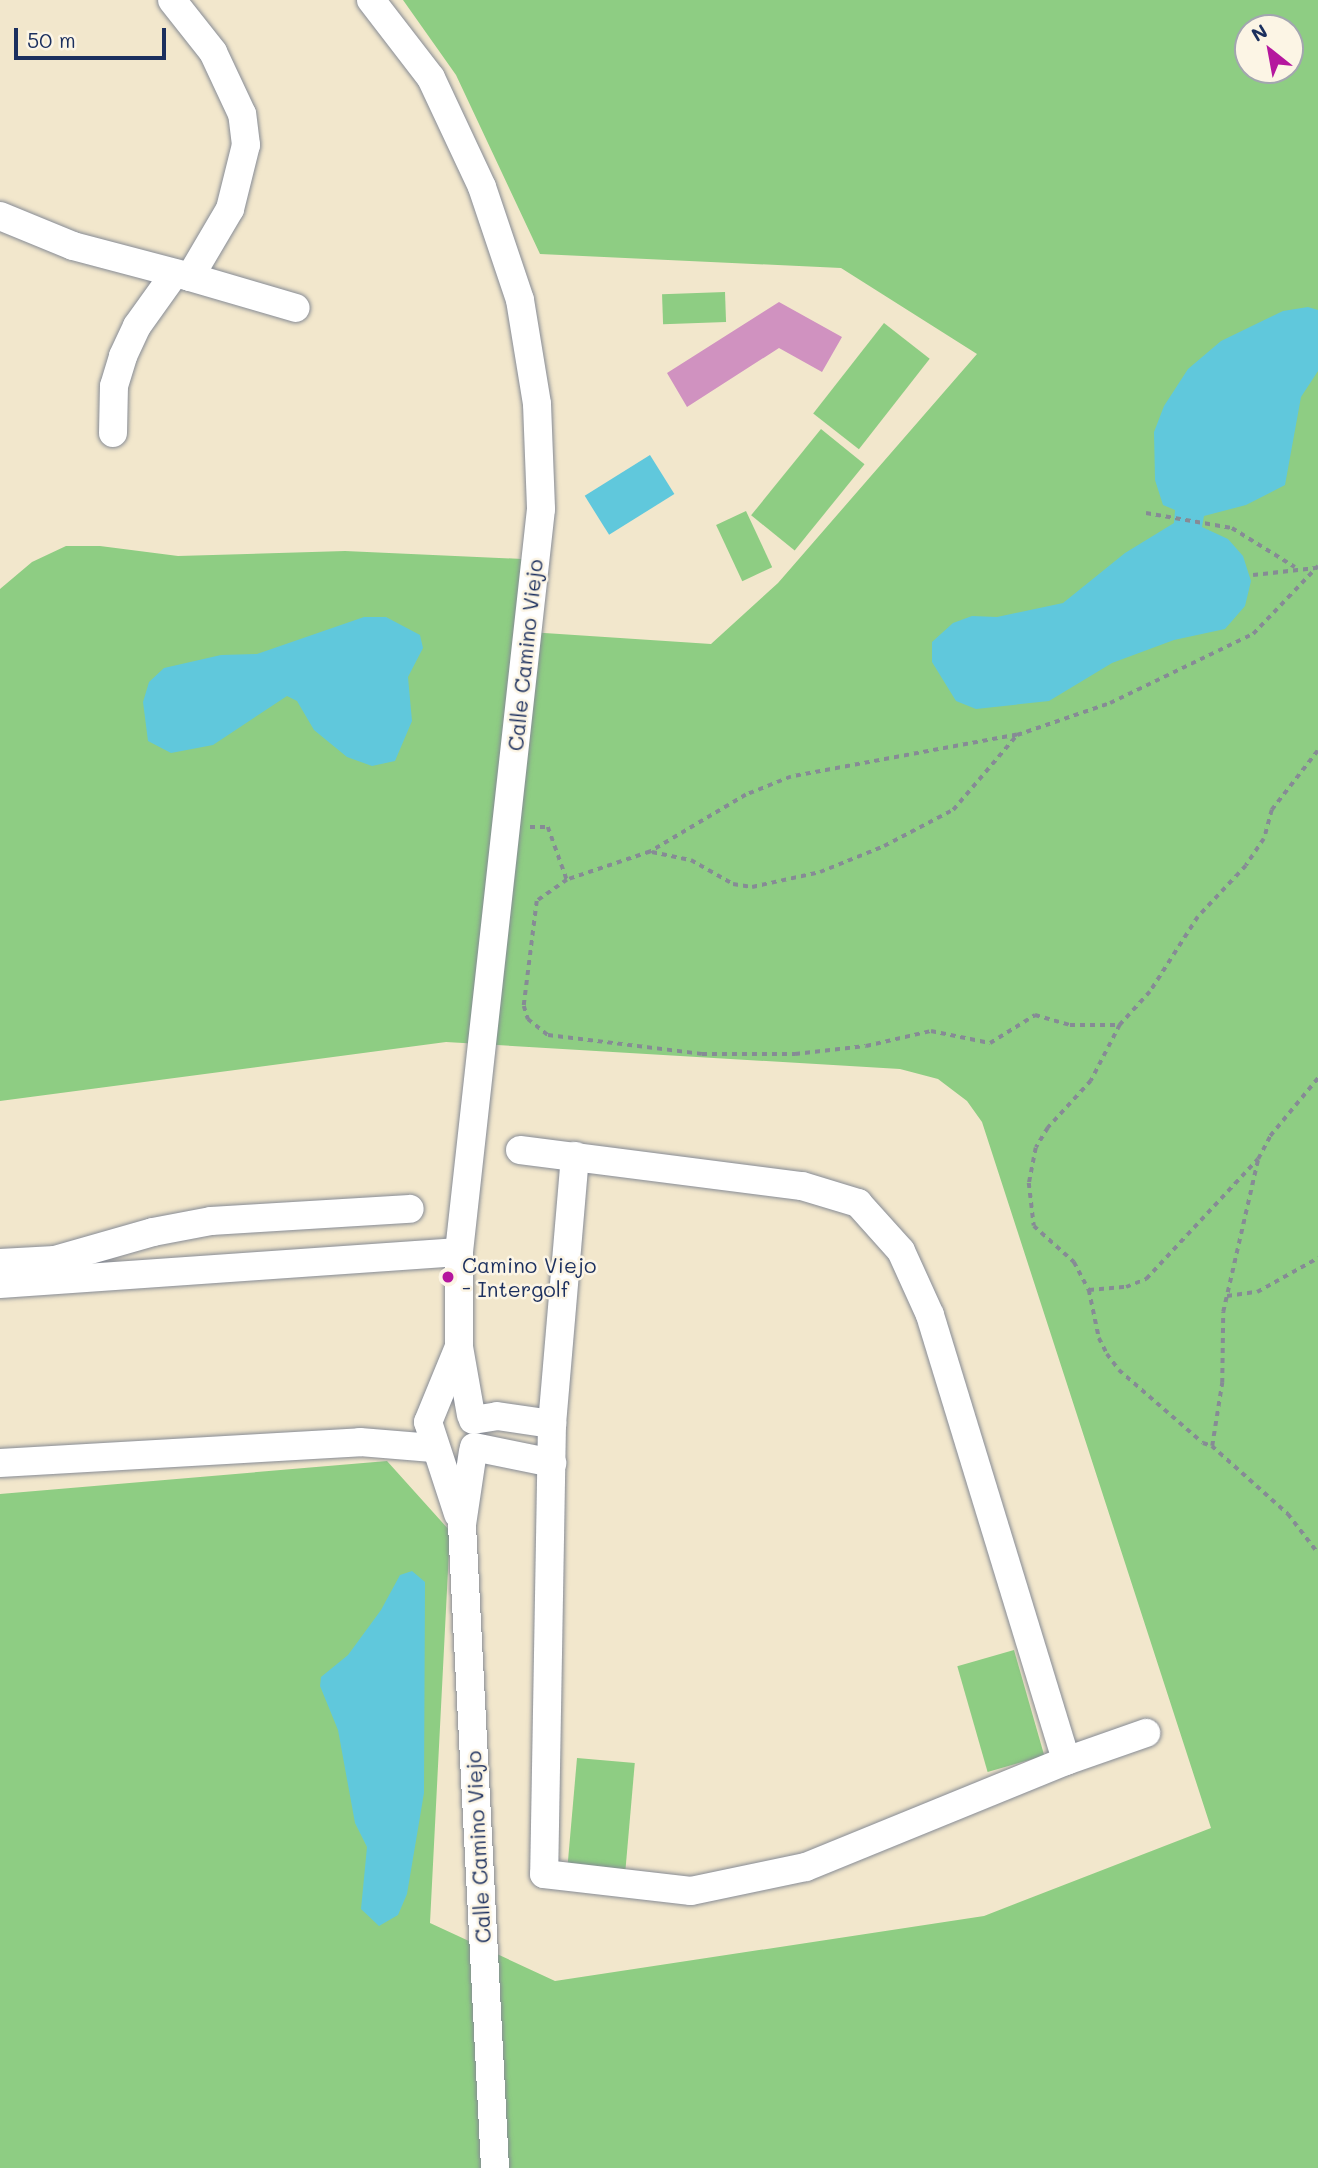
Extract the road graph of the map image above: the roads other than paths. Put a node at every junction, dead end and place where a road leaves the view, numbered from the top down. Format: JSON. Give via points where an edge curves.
{"nodes":[{"id":1,"x":172,"y":0,"type":"edge"},
{"id":2,"x":371,"y":0,"type":"edge"},
{"id":3,"x":0,"y":216,"type":"edge"},
{"id":4,"x":182,"y":275,"type":"junction"},
{"id":5,"x":296,"y":308,"type":"dead end"},
{"id":6,"x":113,"y":433,"type":"dead end"},
{"id":7,"x":520,"y":1150,"type":"dead end"},
{"id":8,"x":575,"y":1156,"type":"junction"},
{"id":9,"x":410,"y":1209,"type":"dead end"},
{"id":10,"x":459,"y":1252,"type":"junction"},
{"id":11,"x":0,"y":1263,"type":"edge"},
{"id":12,"x":0,"y":1284,"type":"edge"},
{"id":13,"x":459,"y":1347,"type":"junction"},
{"id":14,"x":552,"y":1424,"type":"junction"},
{"id":15,"x":473,"y":1433,"type":"junction"},
{"id":16,"x":433,"y":1436,"type":"junction"},
{"id":17,"x":0,"y":1463,"type":"edge"},
{"id":18,"x":551,"y":1463,"type":"junction"},
{"id":19,"x":462,"y":1525,"type":"junction"},
{"id":20,"x":1146,"y":1733,"type":"dead end"},
{"id":21,"x":1066,"y":1761,"type":"junction"},
{"id":22,"x":495,"y":2168,"type":"edge"}],
"edges":[{"from":1,"to":4,"type":"street","via":[[213,52],[242,114],[246,145],[230,209]]},
{"from":2,"to":10,"type":"street","name":"Calle Camino Viejo","via":[[431,78],[482,187],[520,300],[537,404],[541,509]]},
{"from":3,"to":4,"type":"street","via":[[73,246]]},
{"from":4,"to":5,"type":"street"},
{"from":4,"to":6,"type":"street","via":[[137,326],[123,356],[114,386]]},
{"from":7,"to":8,"type":"street"},
{"from":8,"to":14,"type":"street"},
{"from":8,"to":21,"type":"street","via":[[802,1186],[858,1203],[901,1251],[930,1315]]},
{"from":9,"to":11,"type":"street","via":[[211,1221],[55,1260]]},
{"from":10,"to":12,"type":"street"},
{"from":10,"to":13,"type":"street","name":"Calle Camino Viejo"},
{"from":13,"to":15,"type":"street","name":"Calle Camino Viejo"},
{"from":13,"to":16,"type":"street","name":"Calle Camino Viejo"},
{"from":14,"to":15,"type":"street","via":[[497,1416]]},
{"from":14,"to":18,"type":"street"},
{"from":15,"to":16,"type":"street","via":[[453,1406]]},
{"from":15,"to":16,"type":"street","via":[[449,1463]]},
{"from":15,"to":18,"type":"street"},
{"from":15,"to":19,"type":"street","name":"Calle Camino Viejo"},
{"from":16,"to":17,"type":"street"},
{"from":16,"to":19,"type":"street","name":"Calle Camino Viejo"},
{"from":18,"to":21,"type":"street","via":[[544,1874],[691,1891],[806,1867]]},
{"from":19,"to":22,"type":"street","name":"Calle Camino Viejo"},
{"from":20,"to":21,"type":"street"}]}
